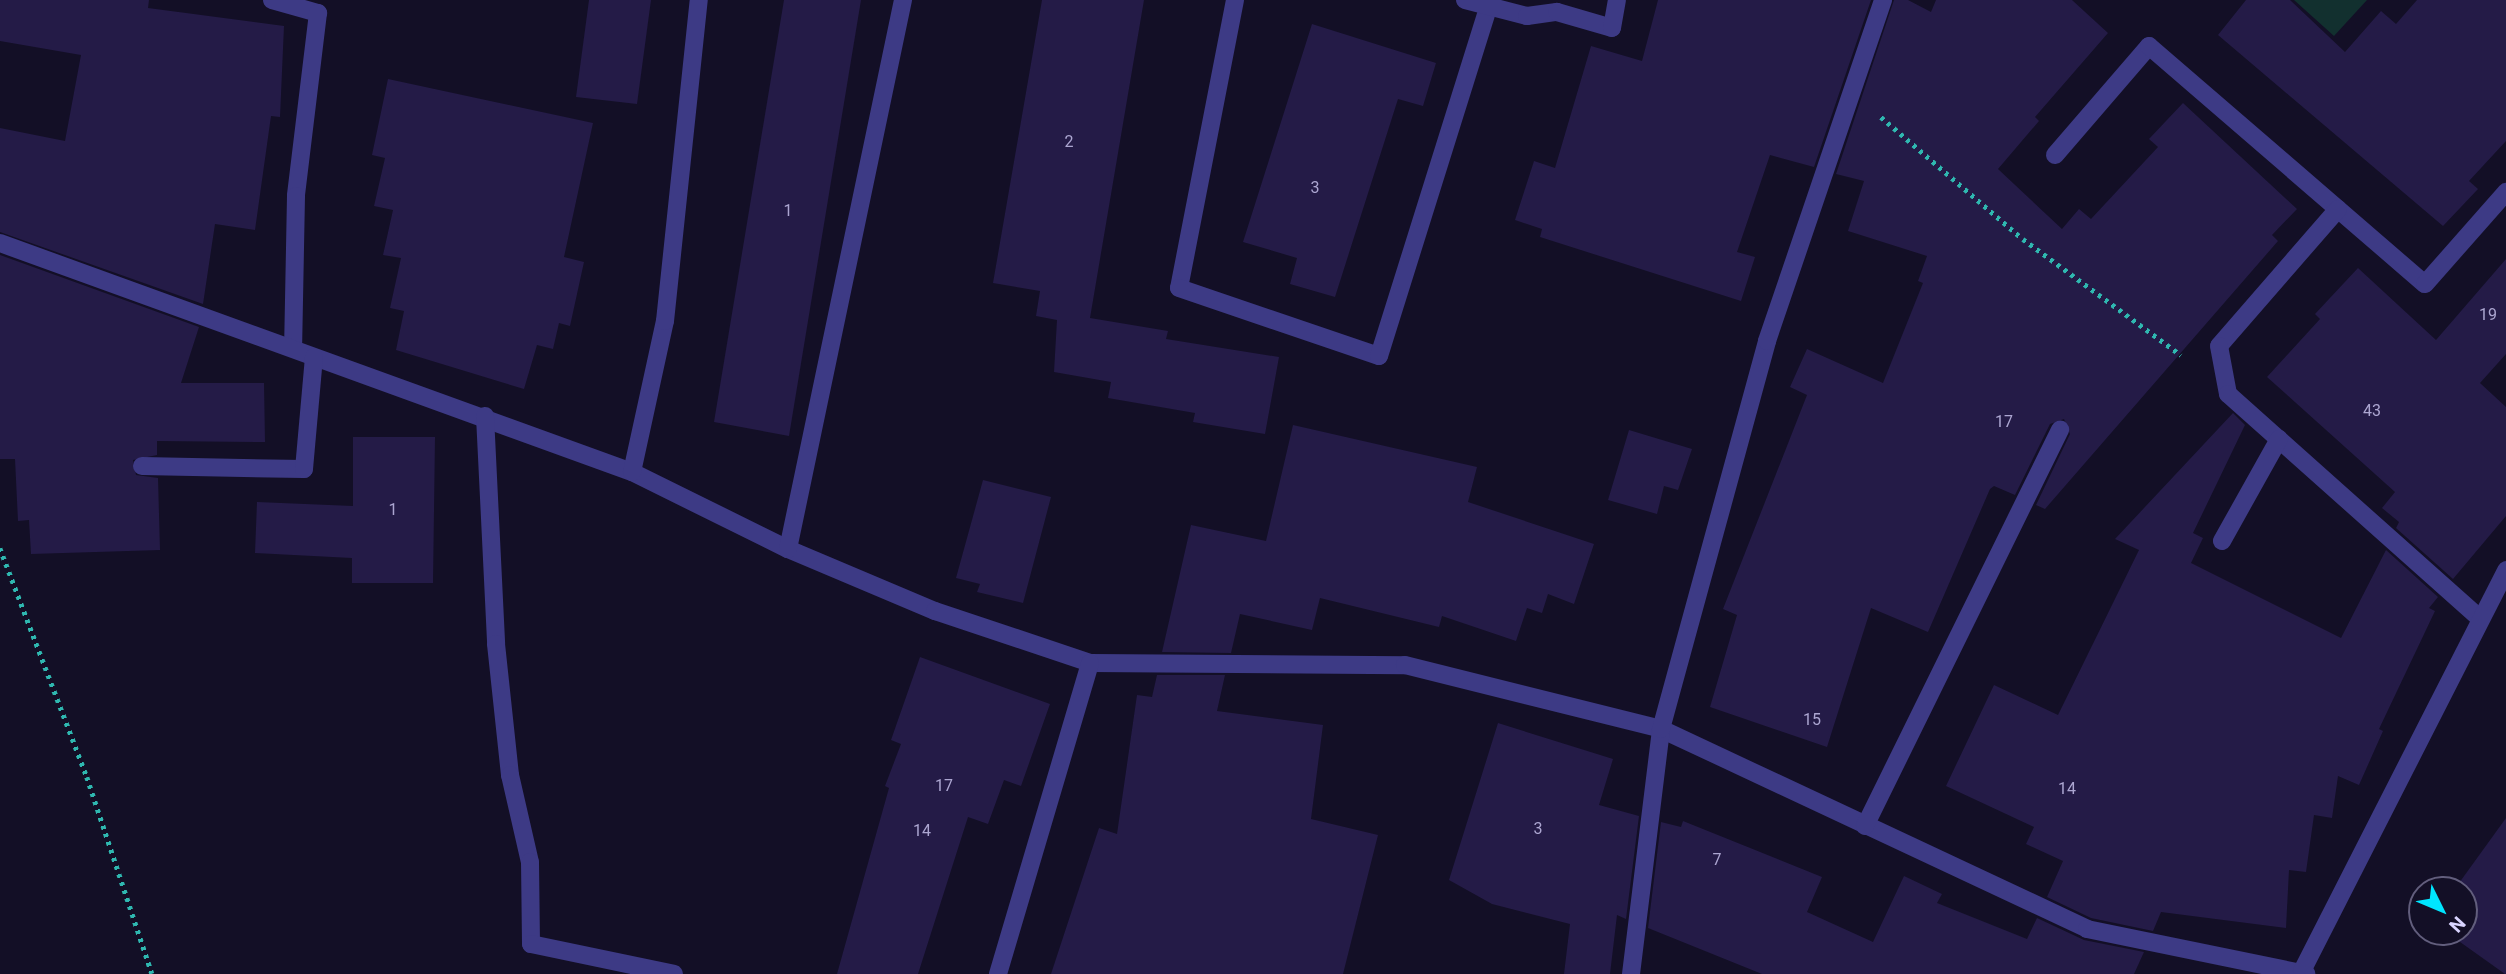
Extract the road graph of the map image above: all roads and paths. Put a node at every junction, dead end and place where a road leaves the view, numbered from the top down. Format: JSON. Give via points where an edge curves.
{"nodes":[{"id":1,"x":272,"y":0,"type":"edge"},
{"id":2,"x":699,"y":0,"type":"edge"},
{"id":3,"x":904,"y":0,"type":"edge"},
{"id":4,"x":1235,"y":0,"type":"edge"},
{"id":5,"x":1465,"y":0,"type":"edge"},
{"id":6,"x":1617,"y":0,"type":"edge"},
{"id":7,"x":1882,"y":0,"type":"edge"},
{"id":8,"x":1489,"y":6,"type":"junction"},
{"id":9,"x":1849,"y":90,"type":"junction"},
{"id":10,"x":2054,"y":155,"type":"dead end"},
{"id":11,"x":2506,"y":192,"type":"edge"},
{"id":12,"x":2338,"y":209,"type":"junction"},
{"id":13,"x":0,"y":243,"type":"edge"},
{"id":14,"x":293,"y":348,"type":"junction"},
{"id":15,"x":314,"y":357,"type":"junction"},
{"id":16,"x":2223,"y":365,"type":"junction"},
{"id":17,"x":485,"y":416,"type":"junction"},
{"id":18,"x":2060,"y":429,"type":"dead end"},
{"id":19,"x":2279,"y":439,"type":"junction"},
{"id":20,"x":142,"y":466,"type":"dead end"},
{"id":21,"x":632,"y":472,"type":"junction"},
{"id":22,"x":2222,"y":541,"type":"dead end"},
{"id":23,"x":0,"y":548,"type":"edge"},
{"id":24,"x":788,"y":549,"type":"junction"},
{"id":25,"x":2506,"y":570,"type":"edge"},
{"id":26,"x":2479,"y":618,"type":"junction"},
{"id":27,"x":1090,"y":663,"type":"junction"},
{"id":28,"x":1661,"y":729,"type":"junction"},
{"id":29,"x":1865,"y":826,"type":"junction"},
{"id":30,"x":2304,"y":973,"type":"edge"},
{"id":31,"x":152,"y":974,"type":"edge"},
{"id":32,"x":674,"y":974,"type":"edge"},
{"id":33,"x":998,"y":974,"type":"edge"},
{"id":34,"x":1631,"y":974,"type":"edge"}],
"edges":[{"from":1,"to":14,"type":"street","via":[[318,13],[296,196]]},
{"from":2,"to":21,"type":"street","via":[[665,321]]},
{"from":3,"to":24,"type":"street"},
{"from":4,"to":8,"type":"street","via":[[1180,288],[1379,356]]},
{"from":5,"to":8,"type":"street"},
{"from":6,"to":8,"type":"street","via":[[1612,28],[1556,12],[1527,16]]},
{"from":7,"to":9,"type":"street"},
{"from":9,"to":16,"type":"path","via":[[2023,239],[2199,368]]},
{"from":9,"to":28,"type":"street","via":[[1766,341]]},
{"from":10,"to":12,"type":"street","via":[[2149,46]]},
{"from":11,"to":12,"type":"street","via":[[2425,284]]},
{"from":12,"to":16,"type":"street","via":[[2219,346]]},
{"from":13,"to":14,"type":"street"},
{"from":14,"to":15,"type":"street"},
{"from":15,"to":17,"type":"street"},
{"from":15,"to":20,"type":"street","via":[[304,470]]},
{"from":16,"to":19,"type":"street","via":[[2228,394]]},
{"from":17,"to":21,"type":"street"},
{"from":17,"to":32,"type":"street","via":[[496,644],[510,775],[530,862],[531,944]]},
{"from":18,"to":29,"type":"street"},
{"from":19,"to":22,"type":"street"},
{"from":19,"to":26,"type":"street"},
{"from":21,"to":24,"type":"street"},
{"from":23,"to":31,"type":"path","via":[[87,777]]},
{"from":24,"to":27,"type":"street","via":[[935,611]]},
{"from":25,"to":26,"type":"street"},
{"from":26,"to":30,"type":"street"},
{"from":27,"to":28,"type":"street","via":[[1405,665]]},
{"from":27,"to":33,"type":"street"},
{"from":28,"to":29,"type":"street"},
{"from":28,"to":34,"type":"street"},
{"from":29,"to":30,"type":"street","via":[[2087,929]]}]}
